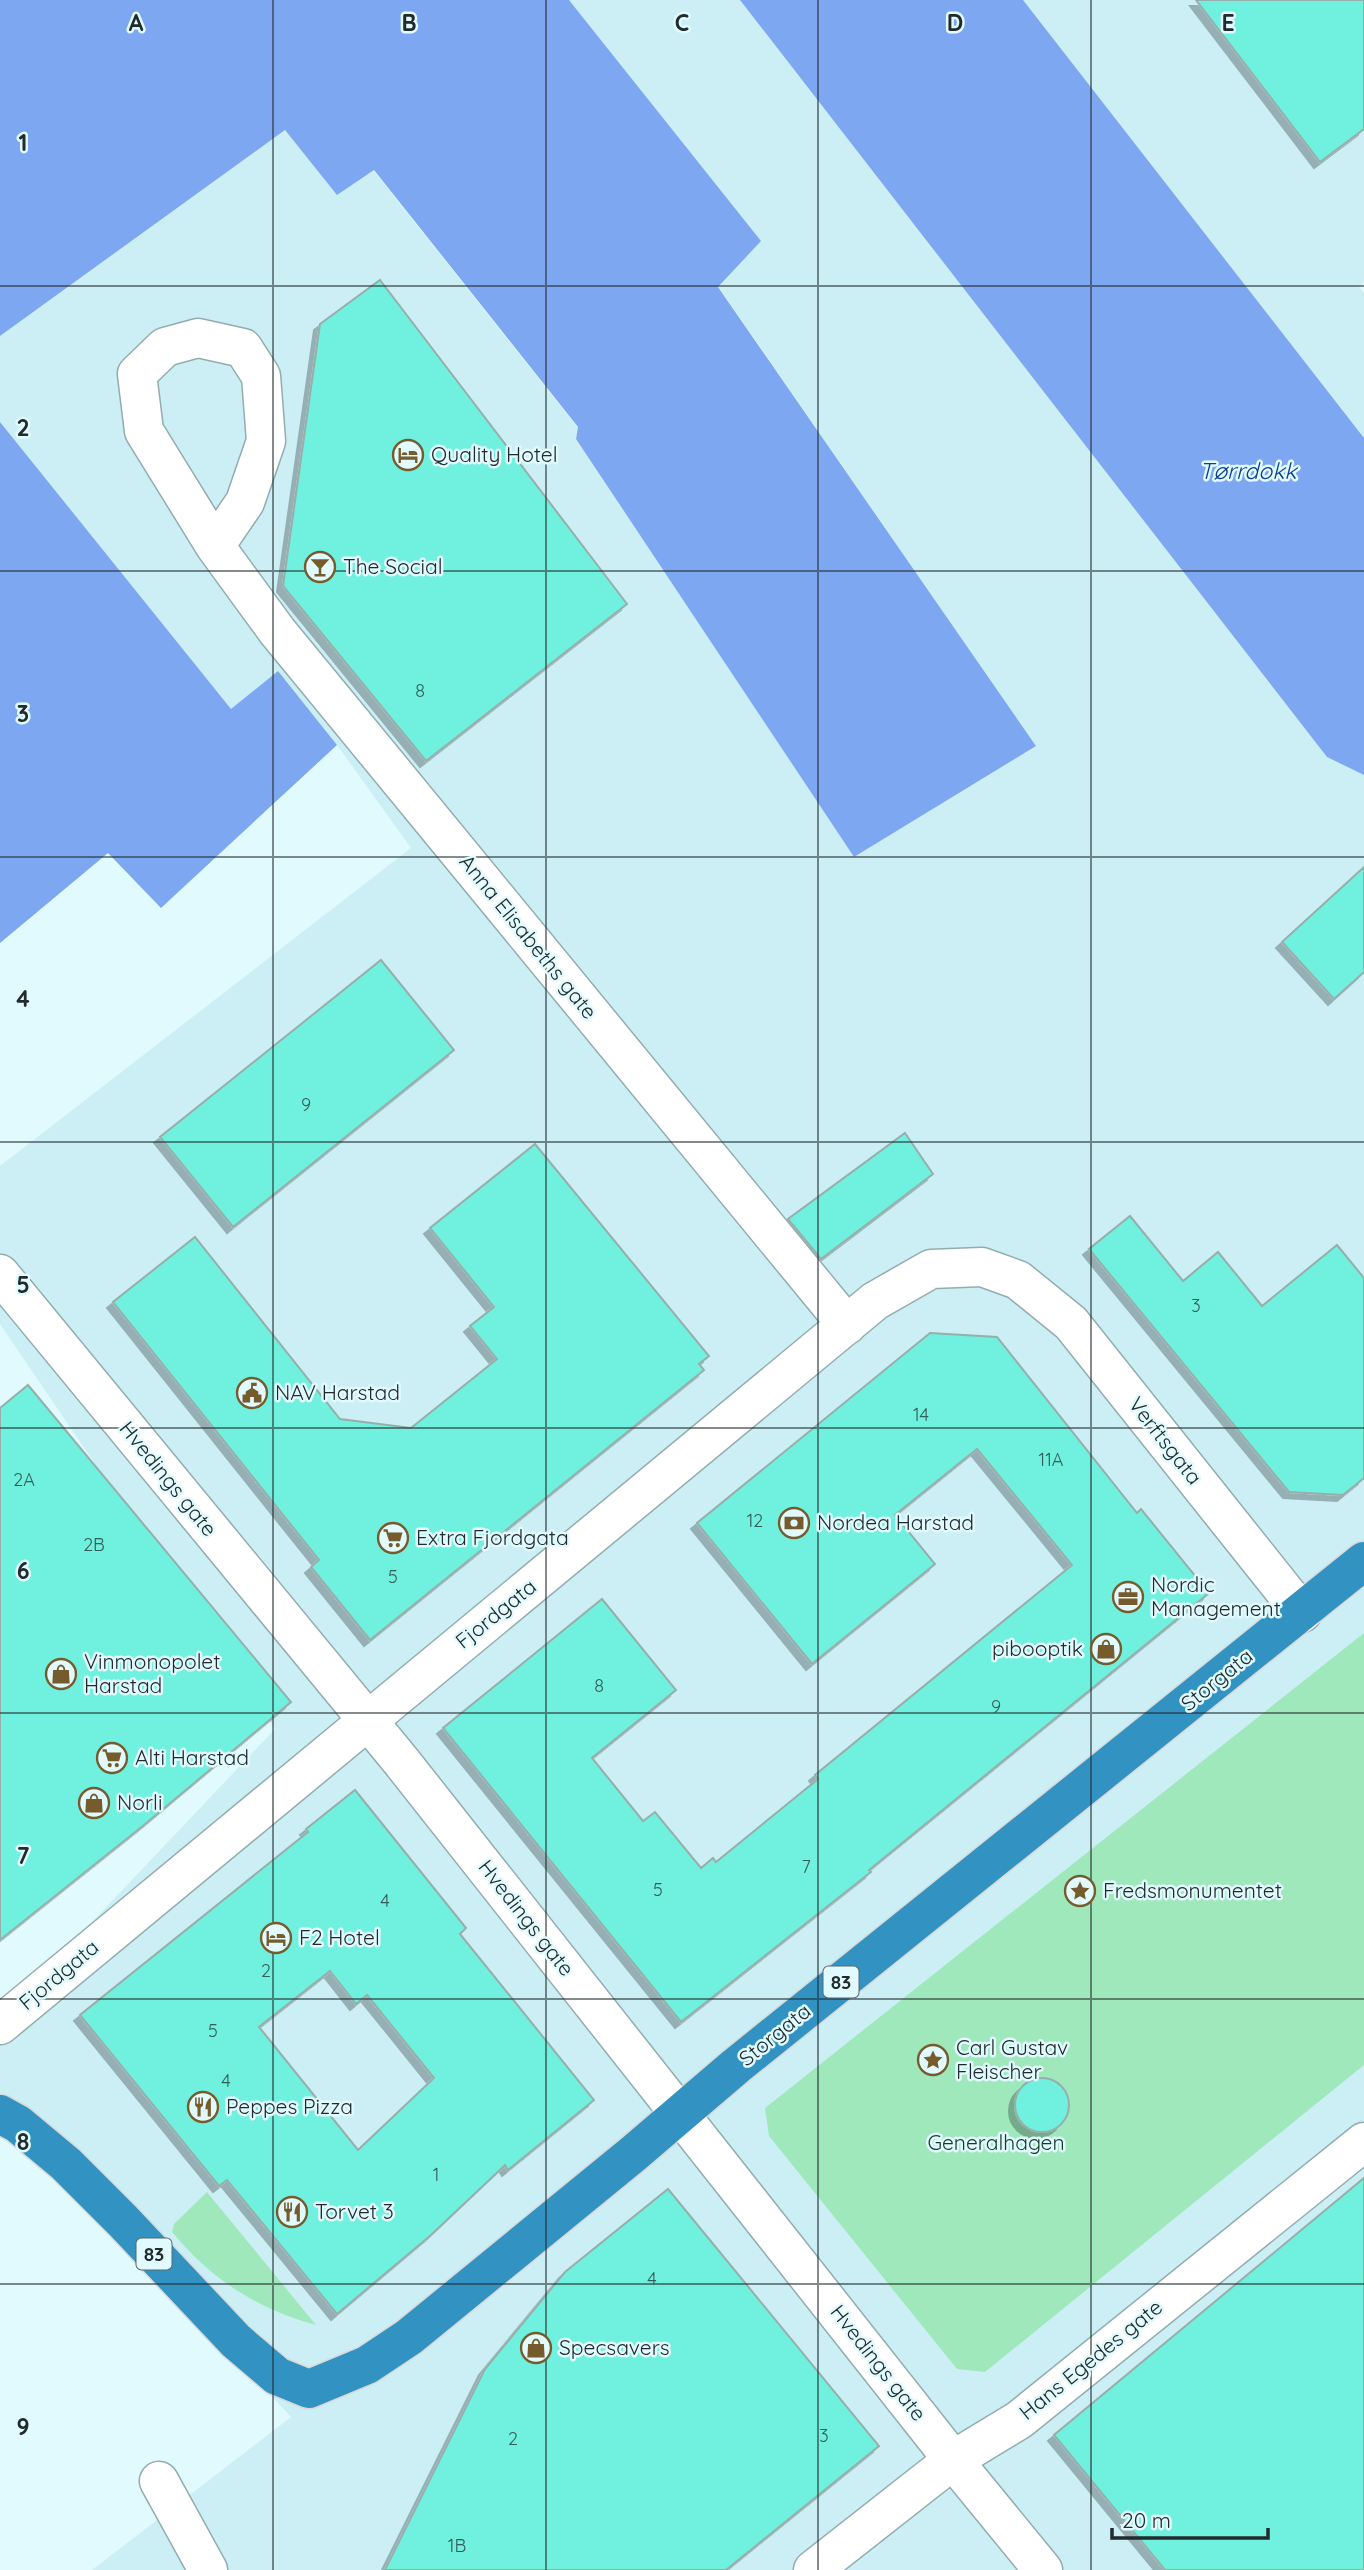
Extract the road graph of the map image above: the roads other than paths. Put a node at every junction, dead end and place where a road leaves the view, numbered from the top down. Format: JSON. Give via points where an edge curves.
{"nodes":[{"id":1,"x":215,"y":546,"type":"junction"},
{"id":2,"x":0,"y":1274,"type":"edge"},
{"id":3,"x":1018,"y":1280,"type":"joint"},
{"id":4,"x":846,"y":1325,"type":"junction"},
{"id":5,"x":1364,"y":1561,"type":"edge"},
{"id":6,"x":1302,"y":1613,"type":"junction"},
{"id":7,"x":367,"y":1721,"type":"junction"},
{"id":8,"x":0,"y":2025,"type":"edge"},
{"id":9,"x":681,"y":2113,"type":"junction"},
{"id":10,"x":0,"y":2114,"type":"edge"},
{"id":11,"x":1364,"y":2142,"type":"edge"},
{"id":12,"x":953,"y":2460,"type":"junction"},
{"id":13,"x":159,"y":2481,"type":"dead end"},
{"id":14,"x":208,"y":2570,"type":"edge"},
{"id":15,"x":813,"y":2570,"type":"edge"},
{"id":16,"x":1043,"y":2570,"type":"edge"}],
"edges":[{"from":1,"to":1,"type":"street","name":"Anna Elisabeths gate","via":[[144,431],[137,374],[165,347],[198,338],[243,348],[261,376],[266,441],[245,502]]},
{"from":1,"to":4,"type":"street","name":"Anna Elisabeths gate","via":[[277,631]]},
{"from":2,"to":7,"type":"street","name":"Hvedings gate"},
{"from":3,"to":4,"type":"street","name":"Fjordgata","via":[[982,1267],[932,1269],[875,1301]]},
{"from":3,"to":6,"type":"street","name":"Verftsgata","via":[[1070,1323]]},
{"from":4,"to":7,"type":"street","name":"Fjordgata"},
{"from":5,"to":6,"type":"highway","name":"Storgata","number":"83"},
{"from":6,"to":9,"type":"highway","name":"Storgata","number":"83"},
{"from":7,"to":8,"type":"street","name":"Fjordgata"},
{"from":7,"to":9,"type":"street","name":"Hvedings gate"},
{"from":9,"to":10,"type":"highway","name":"Storgata","number":"83","via":[[410,2337],[366,2365],[309,2389],[277,2376],[236,2341],[66,2164]]},
{"from":9,"to":12,"type":"street","name":"Hvedings gate"},
{"from":11,"to":12,"type":"street","name":"Hans Egedes gate","via":[[1018,2420]]},
{"from":12,"to":15,"type":"street","name":"Hans Egedes gate"},
{"from":12,"to":16,"type":"street","name":"Hvedings gate"},
{"from":13,"to":14,"type":"street"}]}
